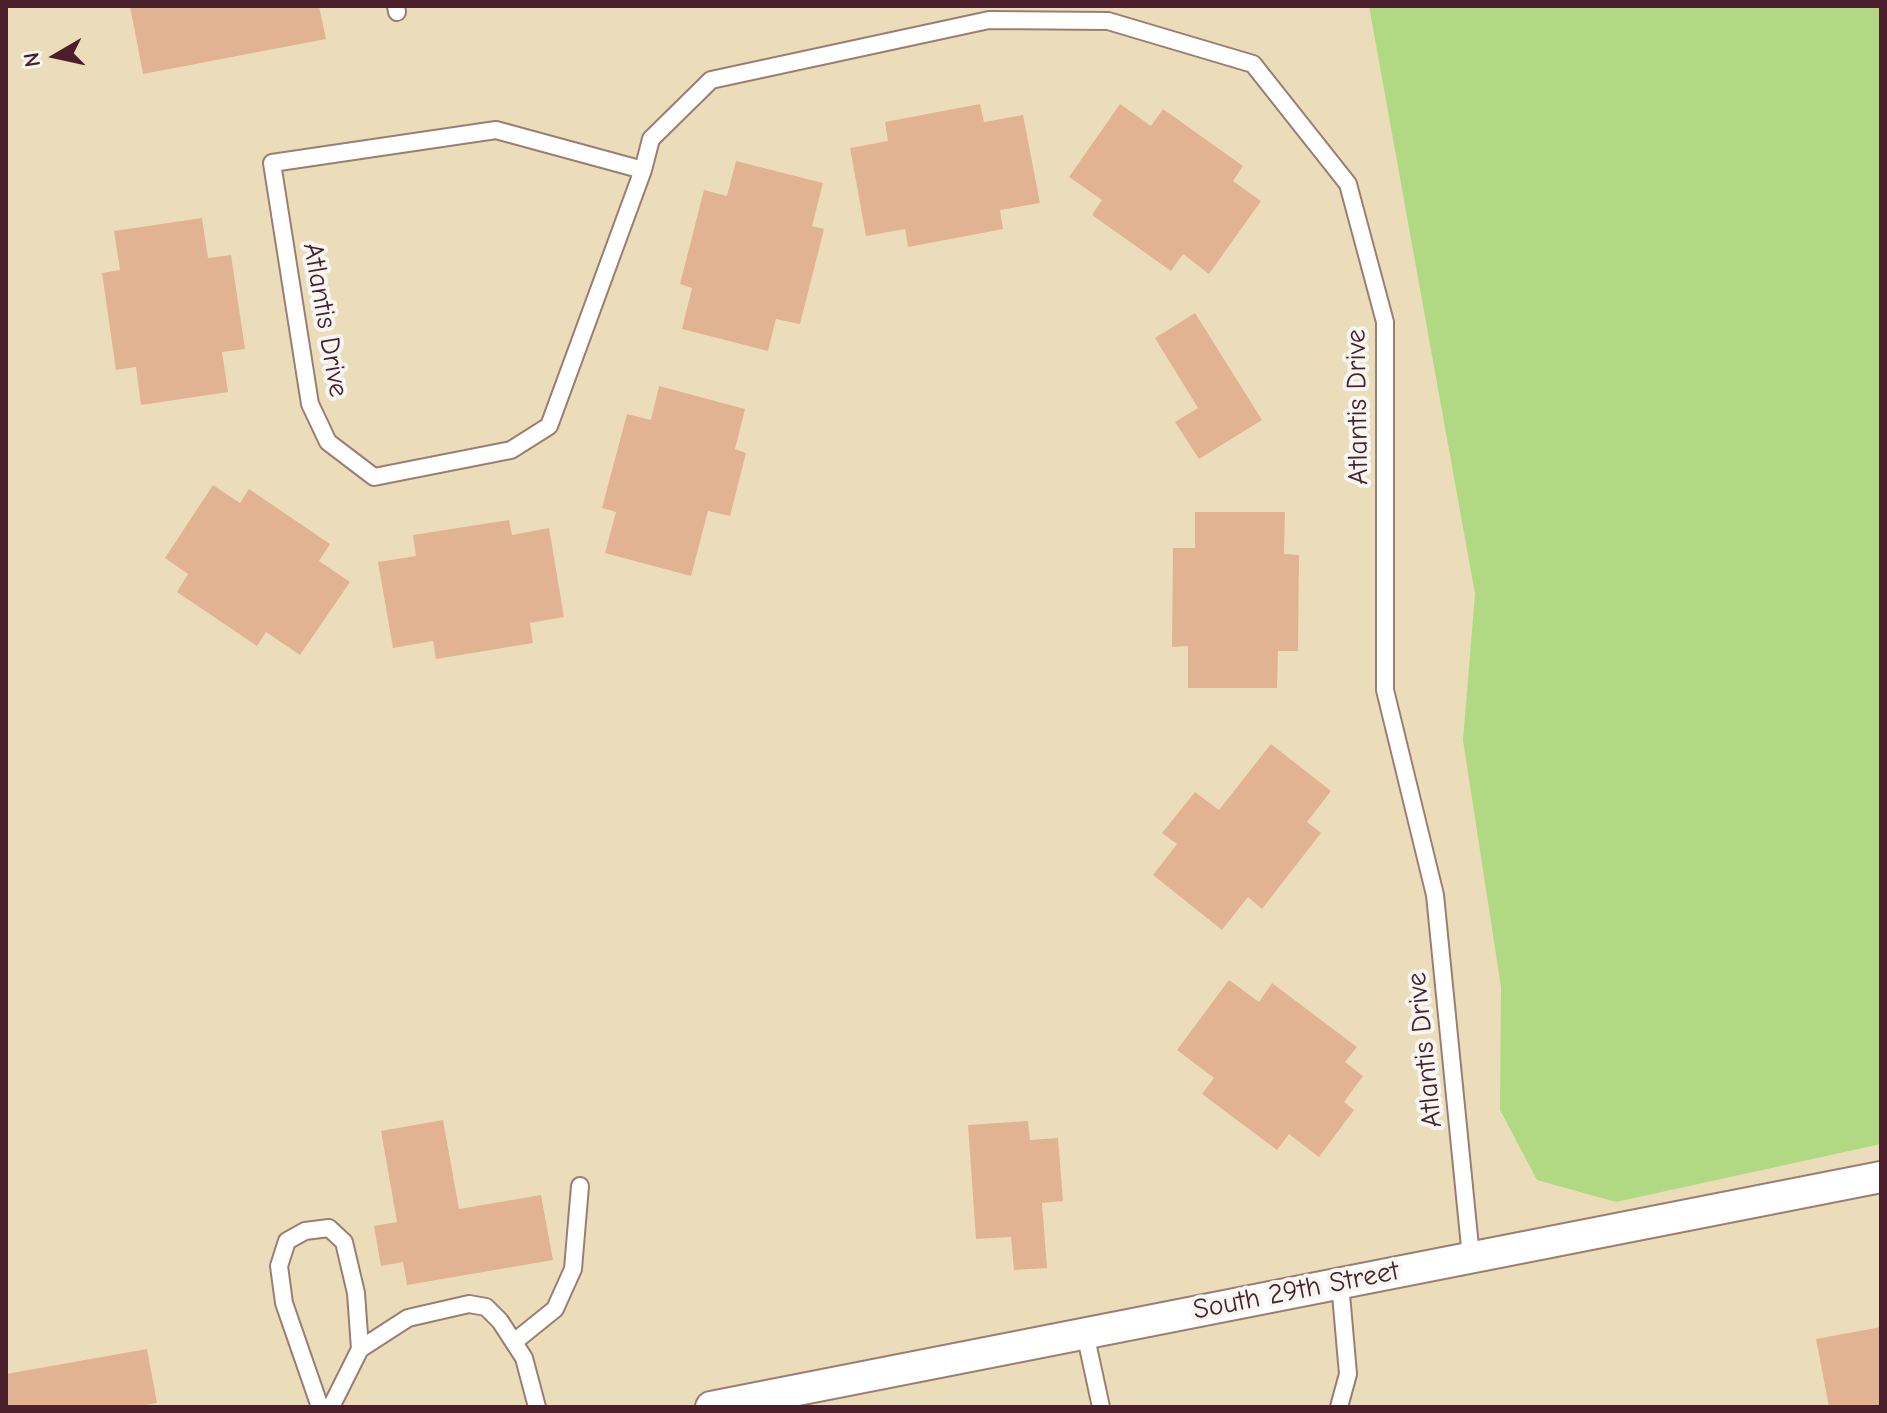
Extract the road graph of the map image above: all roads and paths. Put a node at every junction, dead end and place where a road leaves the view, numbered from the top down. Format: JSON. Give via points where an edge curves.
{"nodes":[{"id":1,"x":643,"y":170,"type":"junction"},
{"id":2,"x":1881,"y":1177,"type":"edge"},
{"id":3,"x":580,"y":1186,"type":"dead end"},
{"id":4,"x":1471,"y":1257,"type":"junction"},
{"id":5,"x":1340,"y":1283,"type":"junction"},
{"id":6,"x":1085,"y":1333,"type":"junction"},
{"id":7,"x":514,"y":1342,"type":"junction"},
{"id":8,"x":360,"y":1349,"type":"junction"},
{"id":9,"x":780,"y":1400,"type":"edge"},
{"id":10,"x":320,"y":1407,"type":"edge"},
{"id":11,"x":331,"y":1407,"type":"edge"},
{"id":12,"x":537,"y":1407,"type":"edge"},
{"id":13,"x":711,"y":1407,"type":"edge"},
{"id":14,"x":1101,"y":1407,"type":"edge"},
{"id":15,"x":1339,"y":1407,"type":"edge"}],
"edges":[{"from":1,"to":1,"type":"lane","name":"Atlantis Drive","via":[[549,426],[511,450],[374,477],[328,442],[310,404],[272,163],[496,130]]},
{"from":1,"to":4,"type":"lane","name":"Atlantis Drive","via":[[651,139],[711,80],[989,20],[1108,21],[1253,64],[1348,184],[1385,322],[1385,690],[1435,895]]},
{"from":2,"to":4,"type":"street","name":"South 29th Street"},
{"from":3,"to":7,"type":"lane","via":[[573,1269],[555,1309]]},
{"from":4,"to":5,"type":"street","name":"South 29th Street"},
{"from":5,"to":6,"type":"street","name":"South 29th Street"},
{"from":5,"to":15,"type":"lane","via":[[1348,1374]]},
{"from":6,"to":9,"type":"street","name":"South 29th Street"},
{"from":6,"to":14,"type":"lane"},
{"from":7,"to":8,"type":"lane","via":[[486,1307],[469,1304],[408,1318]]},
{"from":7,"to":12,"type":"lane","via":[[524,1358]]},
{"from":8,"to":10,"type":"lane","via":[[356,1293],[344,1242],[329,1228],[305,1231],[287,1241],[279,1266],[284,1303]]},
{"from":8,"to":11,"type":"lane"},
{"from":9,"to":13,"type":"street","name":"South 29th Street"}]}
